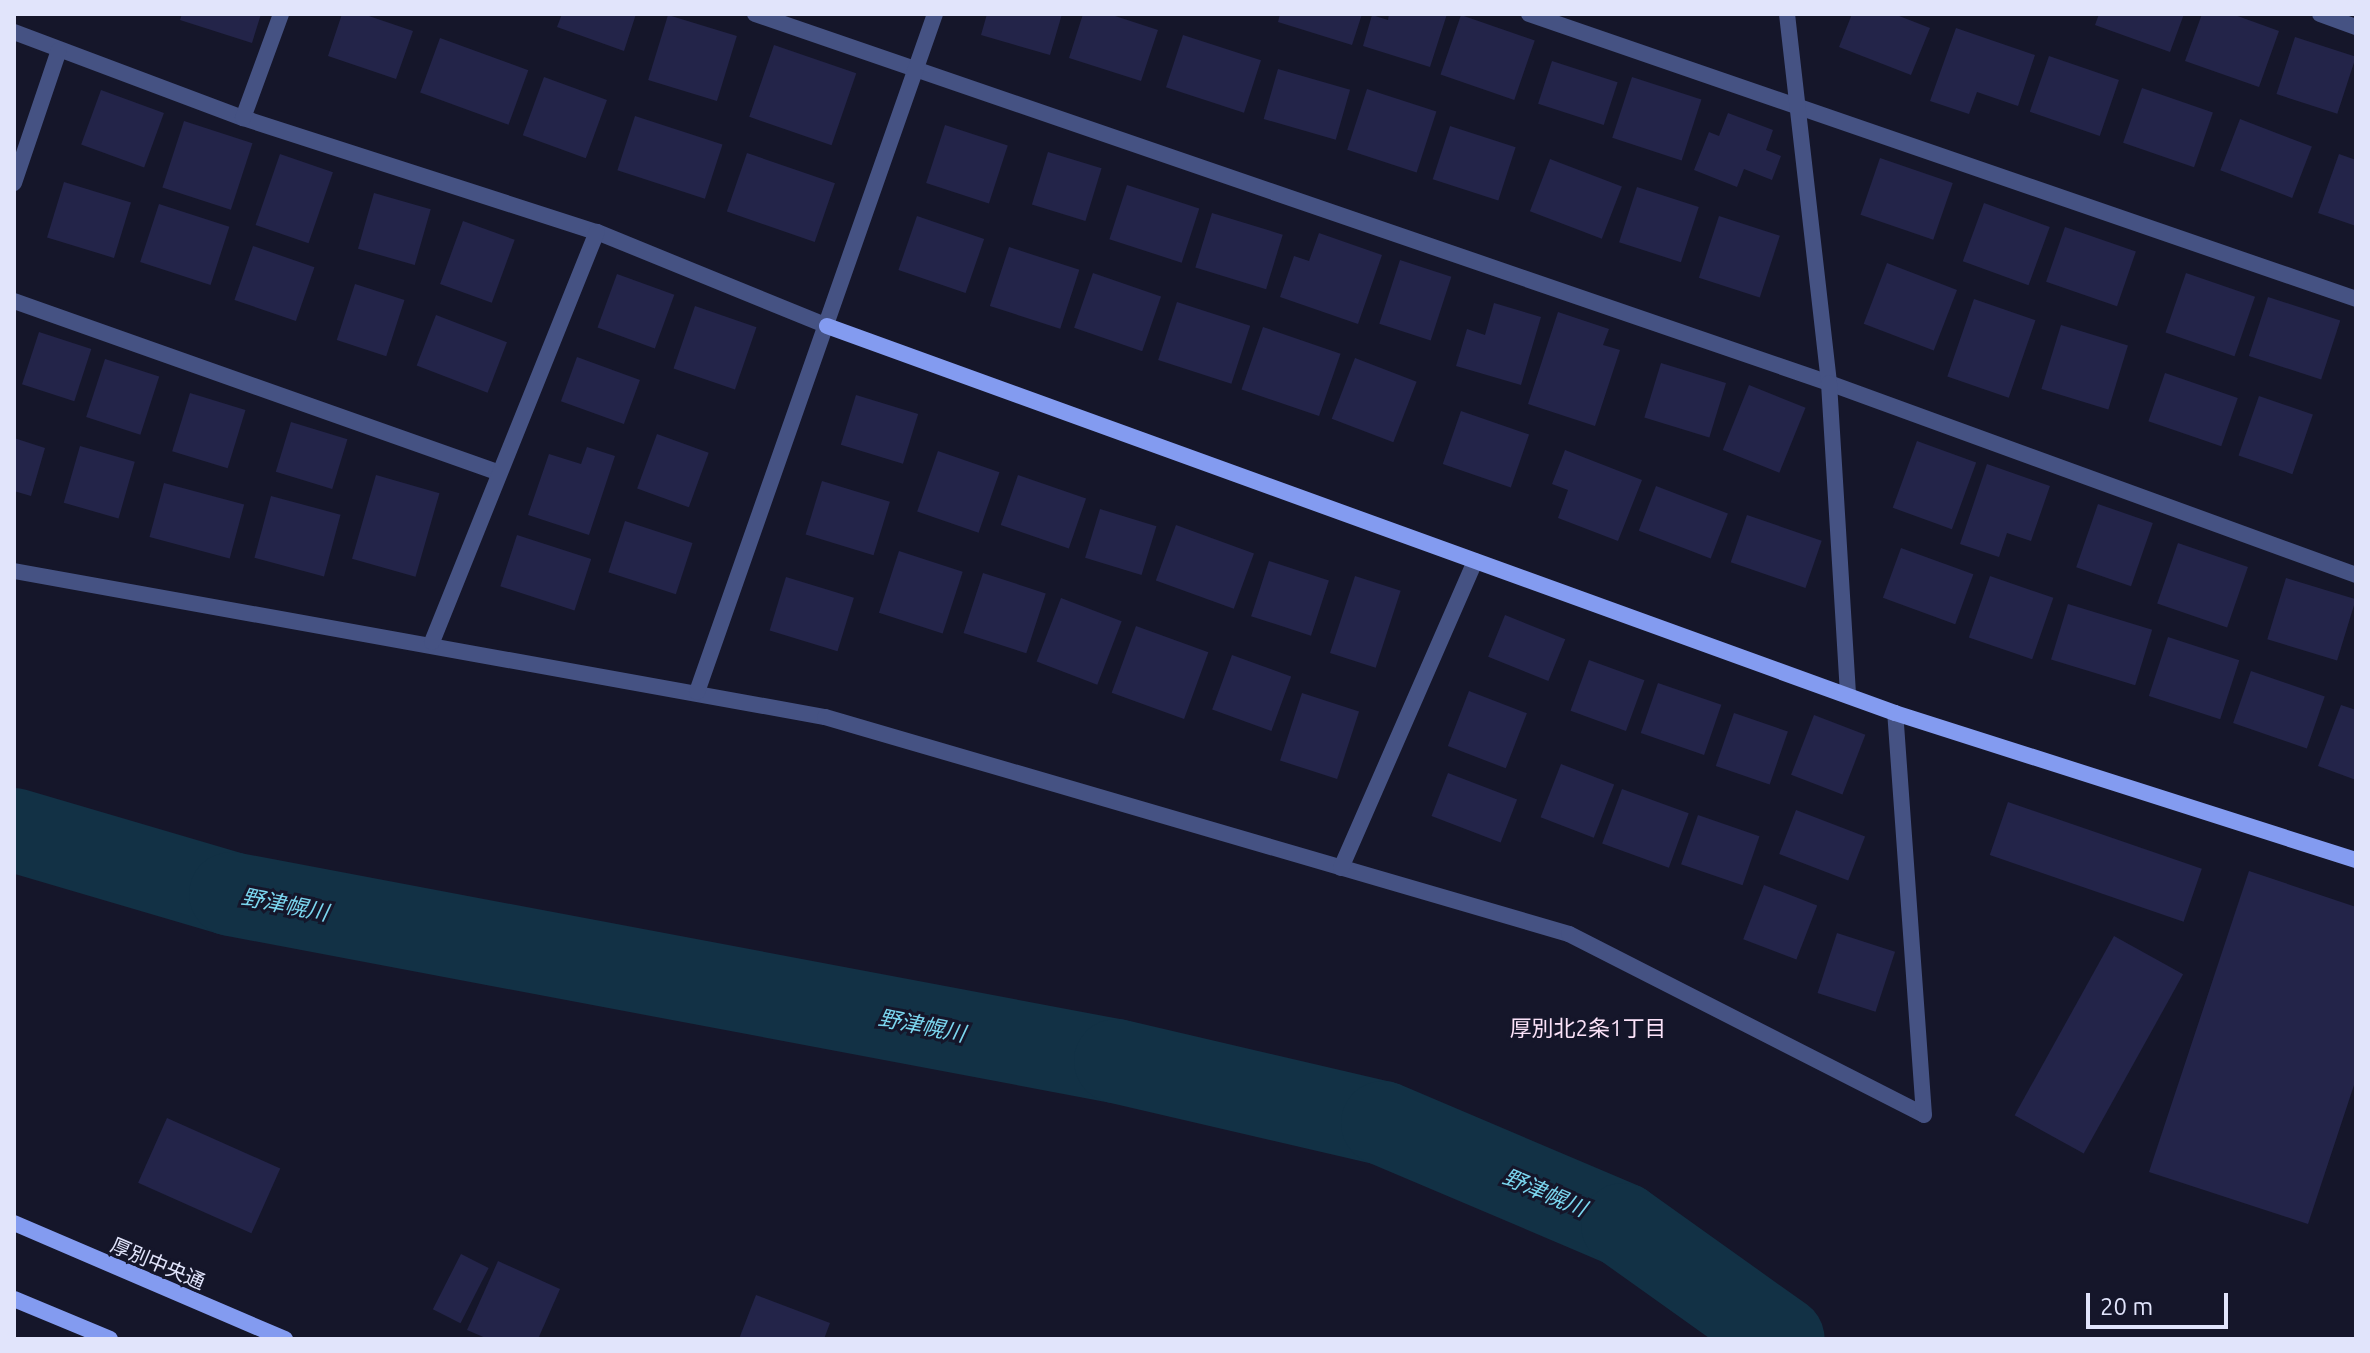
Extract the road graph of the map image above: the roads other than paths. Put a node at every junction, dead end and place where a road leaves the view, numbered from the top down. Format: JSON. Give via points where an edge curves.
{"nodes":[{"id":1,"x":281,"y":14,"type":"edge"},
{"id":2,"x":755,"y":14,"type":"edge"},
{"id":3,"x":935,"y":14,"type":"edge"},
{"id":4,"x":1529,"y":14,"type":"edge"},
{"id":5,"x":1787,"y":14,"type":"edge"},
{"id":6,"x":2320,"y":14,"type":"edge"},
{"id":7,"x":2356,"y":27,"type":"edge"},
{"id":8,"x":14,"y":32,"type":"edge"},
{"id":9,"x":59,"y":50,"type":"junction"},
{"id":10,"x":915,"y":70,"type":"junction"},
{"id":11,"x":1794,"y":106,"type":"junction"},
{"id":12,"x":243,"y":118,"type":"junction"},
{"id":13,"x":14,"y":183,"type":"edge"},
{"id":14,"x":597,"y":232,"type":"junction"},
{"id":15,"x":2356,"y":299,"type":"edge"},
{"id":16,"x":14,"y":301,"type":"edge"},
{"id":17,"x":827,"y":326,"type":"junction"},
{"id":18,"x":1829,"y":383,"type":"junction"},
{"id":19,"x":497,"y":472,"type":"junction"},
{"id":20,"x":1475,"y":561,"type":"junction"},
{"id":21,"x":14,"y":571,"type":"edge"},
{"id":22,"x":2356,"y":575,"type":"edge"},
{"id":23,"x":432,"y":642,"type":"junction"},
{"id":24,"x":697,"y":692,"type":"junction"},
{"id":25,"x":1848,"y":695,"type":"junction"},
{"id":26,"x":1895,"y":713,"type":"junction"},
{"id":27,"x":2356,"y":860,"type":"edge"},
{"id":28,"x":1341,"y":868,"type":"junction"},
{"id":29,"x":14,"y":1223,"type":"edge"},
{"id":30,"x":14,"y":1299,"type":"edge"},
{"id":31,"x":110,"y":1339,"type":"edge"},
{"id":32,"x":285,"y":1339,"type":"edge"}],
"edges":[{"from":1,"to":12,"type":"street"},
{"from":2,"to":10,"type":"street"},
{"from":3,"to":10,"type":"street"},
{"from":4,"to":11,"type":"street"},
{"from":5,"to":11,"type":"street"},
{"from":6,"to":7,"type":"street"},
{"from":8,"to":9,"type":"street"},
{"from":9,"to":12,"type":"street"},
{"from":9,"to":13,"type":"street"},
{"from":10,"to":17,"type":"street"},
{"from":10,"to":18,"type":"street"},
{"from":11,"to":15,"type":"street"},
{"from":11,"to":18,"type":"street"},
{"from":12,"to":14,"type":"street"},
{"from":14,"to":17,"type":"street"},
{"from":14,"to":19,"type":"street"},
{"from":16,"to":19,"type":"street"},
{"from":17,"to":20,"type":"street"},
{"from":17,"to":24,"type":"street"},
{"from":18,"to":22,"type":"street"},
{"from":18,"to":25,"type":"street"},
{"from":19,"to":23,"type":"street"},
{"from":20,"to":25,"type":"street"},
{"from":20,"to":28,"type":"street"},
{"from":21,"to":23,"type":"street"},
{"from":23,"to":24,"type":"street"},
{"from":24,"to":28,"type":"street","via":[[825,717]]},
{"from":25,"to":26,"type":"street"},
{"from":26,"to":27,"type":"street"},
{"from":26,"to":28,"type":"street","via":[[1924,1115],[1569,934]]},
{"from":29,"to":32,"type":"street","name":"厚別中央通"},
{"from":30,"to":31,"type":"street"}]}
